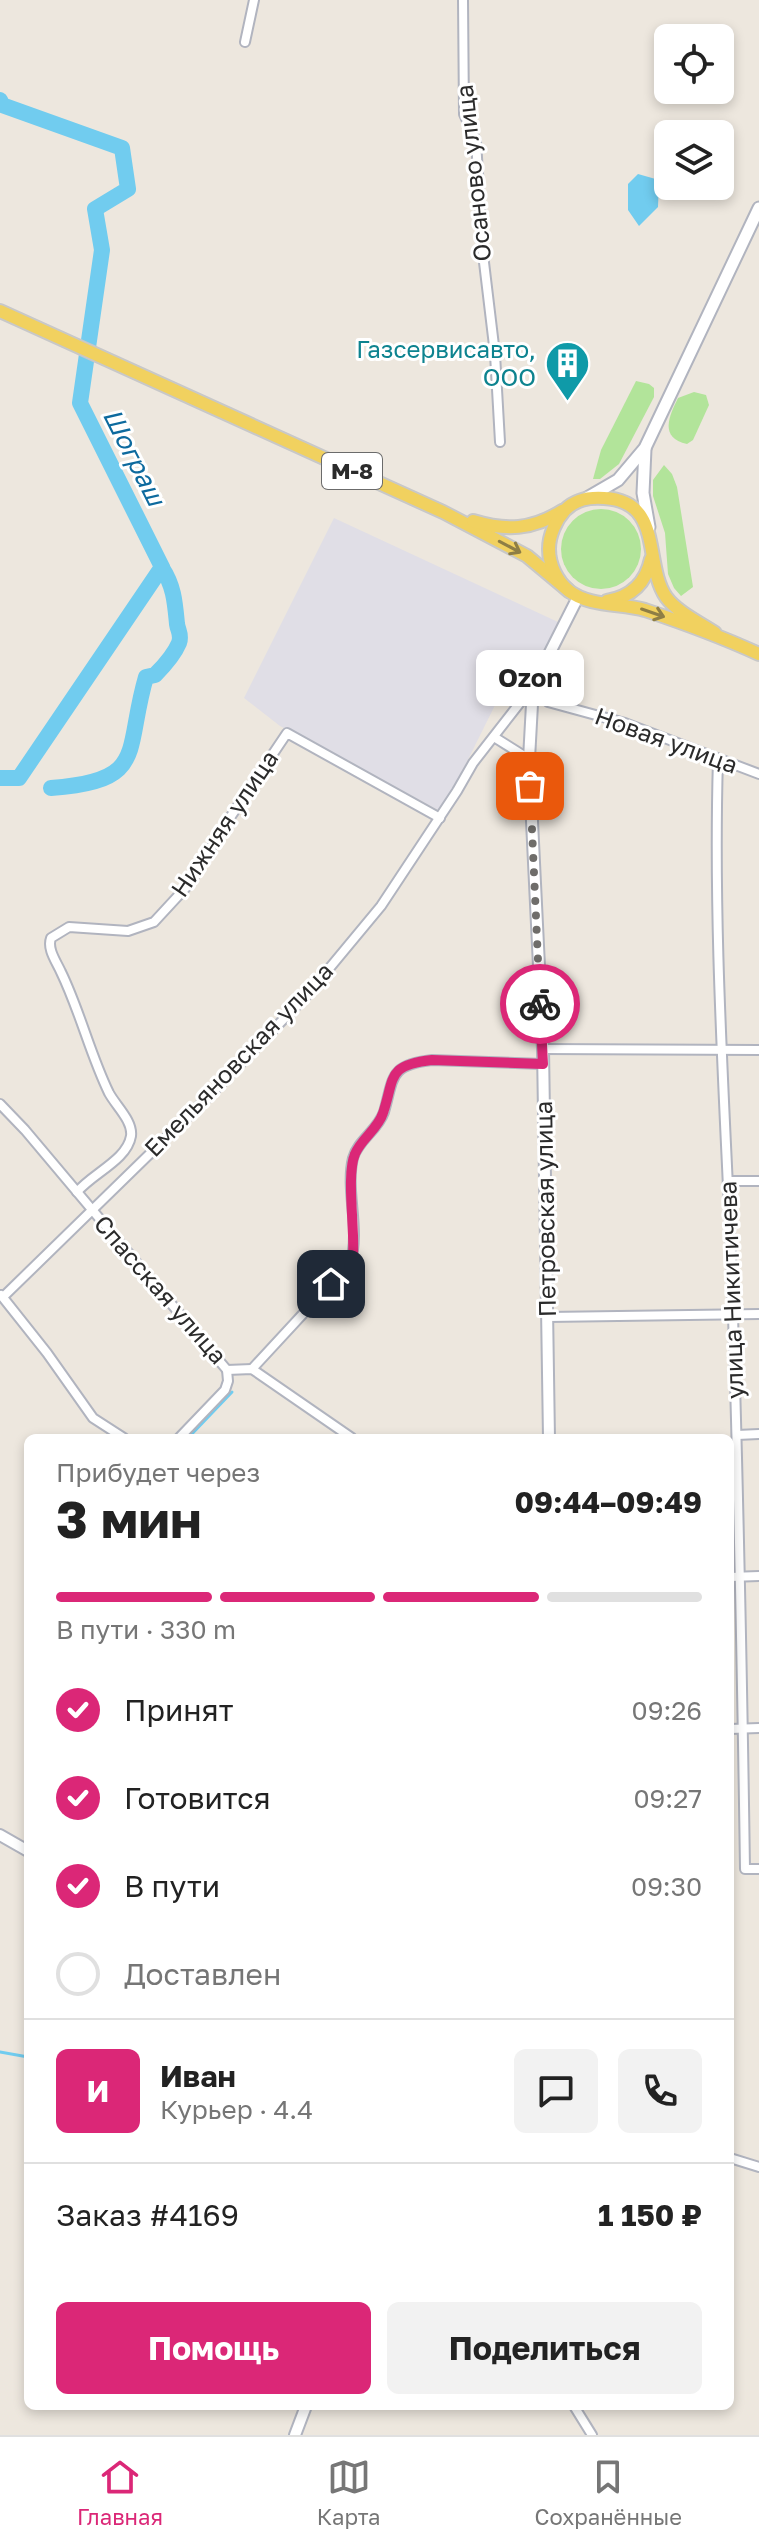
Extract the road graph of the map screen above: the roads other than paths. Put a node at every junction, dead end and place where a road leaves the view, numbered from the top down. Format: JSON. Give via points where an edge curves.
{"nodes":[{"id":1,"x":254,"y":0,"type":"edge"},
{"id":2,"x":463,"y":0,"type":"edge"},
{"id":3,"x":245,"y":42,"type":"dead end"},
{"id":4,"x":759,"y":208,"type":"edge"},
{"id":5,"x":0,"y":311,"type":"edge"},
{"id":6,"x":500,"y":442,"type":"dead end"},
{"id":7,"x":645,"y":448,"type":"junction"},
{"id":8,"x":586,"y":498,"type":"junction"},
{"id":9,"x":568,"y":508,"type":"junction"},
{"id":10,"x":443,"y":512,"type":"junction"},
{"id":11,"x":651,"y":535,"type":"junction"},
{"id":12,"x":652,"y":552,"type":"junction"},
{"id":13,"x":579,"y":596,"type":"junction"},
{"id":14,"x":715,"y":633,"type":"junction"},
{"id":15,"x":759,"y":654,"type":"edge"},
{"id":16,"x":533,"y":686,"type":"junction"},
{"id":17,"x":494,"y":737,"type":"junction"},
{"id":18,"x":529,"y":759,"type":"junction"},
{"id":19,"x":718,"y":759,"type":"junction"},
{"id":20,"x":759,"y":774,"type":"edge"},
{"id":21,"x":440,"y":818,"type":"junction"},
{"id":22,"x":543,"y":1049,"type":"junction"},
{"id":23,"x":759,"y":1050,"type":"edge"},
{"id":24,"x":723,"y":1051,"type":"junction"},
{"id":25,"x":543,"y":1064,"type":"junction"},
{"id":26,"x":0,"y":1104,"type":"edge"},
{"id":27,"x":728,"y":1181,"type":"junction"},
{"id":28,"x":759,"y":1181,"type":"edge"},
{"id":29,"x":77,"y":1192,"type":"junction"},
{"id":30,"x":91,"y":1210,"type":"junction"},
{"id":31,"x":2,"y":1296,"type":"edge"},
{"id":32,"x":759,"y":1314,"type":"edge"},
{"id":33,"x":733,"y":1315,"type":"junction"},
{"id":34,"x":548,"y":1317,"type":"junction"},
{"id":35,"x":252,"y":1369,"type":"junction"},
{"id":36,"x":227,"y":1370,"type":"junction"},
{"id":37,"x":118,"y":1434,"type":"edge"},
{"id":38,"x":183,"y":1434,"type":"edge"},
{"id":39,"x":346,"y":1434,"type":"edge"},
{"id":40,"x":549,"y":1434,"type":"edge"},
{"id":41,"x":759,"y":1434,"type":"edge"},
{"id":42,"x":737,"y":1435,"type":"junction"},
{"id":43,"x":759,"y":1576,"type":"edge"},
{"id":44,"x":734,"y":1577,"type":"edge"},
{"id":45,"x":759,"y":1728,"type":"edge"},
{"id":46,"x":734,"y":1729,"type":"edge"},
{"id":47,"x":743,"y":1729,"type":"junction"},
{"id":48,"x":0,"y":1835,"type":"edge"},
{"id":49,"x":24,"y":1849,"type":"edge"},
{"id":50,"x":759,"y":1869,"type":"edge"},
{"id":51,"x":734,"y":2159,"type":"edge"},
{"id":52,"x":759,"y":2167,"type":"edge"},
{"id":53,"x":304,"y":2410,"type":"edge"},
{"id":54,"x":576,"y":2410,"type":"edge"},
{"id":55,"x":295,"y":2435,"type":"edge"},
{"id":56,"x":592,"y":2435,"type":"edge"}],
"edges":[{"from":1,"to":3,"type":"street"},
{"from":2,"to":6,"type":"street","name":"Осаново улица","via":[[464,114],[476,141]]},
{"from":4,"to":7,"type":"main road"},
{"from":5,"to":10,"type":"main road","number":"М-8"},
{"from":7,"to":8,"type":"main road","via":[[618,480]]},
{"from":7,"to":11,"type":"main road","via":[[643,493]]},
{"from":8,"to":9,"type":"main road","number":"М-8"},
{"from":8,"to":11,"type":"main road","via":[[623,502],[643,518]]},
{"from":9,"to":10,"type":"main road","number":"М-8","via":[[516,529]]},
{"from":9,"to":13,"type":"main road","via":[[553,528],[549,549],[556,576]]},
{"from":10,"to":13,"type":"main road","number":"М-8","one_way":true,"via":[[527,556]]},
{"from":11,"to":12,"type":"main road"},
{"from":12,"to":13,"type":"main road","via":[[647,575],[636,589],[618,599]]},
{"from":12,"to":14,"type":"main road","via":[[670,602]]},
{"from":13,"to":14,"type":"main road","one_way":true},
{"from":13,"to":16,"type":"street","name":"Петровская улица"},
{"from":14,"to":15,"type":"main road"},
{"from":16,"to":17,"type":"street","name":"Емельяновская улица"},
{"from":16,"to":18,"type":"street","name":"Петровская улица"},
{"from":16,"to":19,"type":"street","name":"Новая улица","via":[[548,702],[625,723]]},
{"from":17,"to":18,"type":"street"},
{"from":17,"to":21,"type":"street","name":"Емельяновская улица"},
{"from":18,"to":22,"type":"street","name":"Петровская улица"},
{"from":19,"to":20,"type":"street","name":"Новая улица"},
{"from":19,"to":24,"type":"street","name":"улица Никитичева"},
{"from":21,"to":29,"type":"street","name":"Нижняя улица","via":[[287,733],[190,883],[154,922],[128,931],[69,927],[51,938],[49,947],[108,1090],[130,1125],[131,1136],[117,1161]]},
{"from":21,"to":30,"type":"street","name":"Емельяновская улица","via":[[381,906],[308,994]]},
{"from":22,"to":24,"type":"street"},
{"from":22,"to":25,"type":"street","name":"Петровская улица"},
{"from":23,"to":24,"type":"street"},
{"from":24,"to":27,"type":"street","name":"улица Никитичева"},
{"from":25,"to":34,"type":"street","name":"Петровская улица"},
{"from":25,"to":35,"type":"street","via":[[432,1060],[395,1074],[381,1119],[353,1158],[350,1263]]},
{"from":26,"to":29,"type":"street","name":"Спасская улица"},
{"from":27,"to":28,"type":"street"},
{"from":27,"to":33,"type":"street","name":"улица Никитичева"},
{"from":29,"to":30,"type":"street","name":"Спасская улица"},
{"from":30,"to":31,"type":"street","name":"Емельяновская улица"},
{"from":30,"to":36,"type":"street","name":"Спасская улица"},
{"from":31,"to":37,"type":"street","via":[[93,1418]]},
{"from":32,"to":33,"type":"street"},
{"from":33,"to":34,"type":"street"},
{"from":33,"to":42,"type":"street","name":"улица Никитичева"},
{"from":34,"to":40,"type":"street","name":"Петровская улица"},
{"from":35,"to":36,"type":"street","name":"Спасская улица"},
{"from":35,"to":39,"type":"street","name":"Спасская улица"},
{"from":36,"to":38,"type":"street","via":[[225,1390]]},
{"from":41,"to":42,"type":"street"},
{"from":42,"to":44,"type":"street","name":"улица Никитичева"},
{"from":43,"to":44,"type":"street"},
{"from":44,"to":47,"type":"street","name":"улица Никитичева"},
{"from":45,"to":47,"type":"street"},
{"from":46,"to":47,"type":"street"},
{"from":47,"to":50,"type":"street","name":"улица Никитичева","via":[[745,1869]]},
{"from":48,"to":49,"type":"street"},
{"from":51,"to":52,"type":"street"},
{"from":53,"to":55,"type":"street"},
{"from":54,"to":56,"type":"street"}]}
